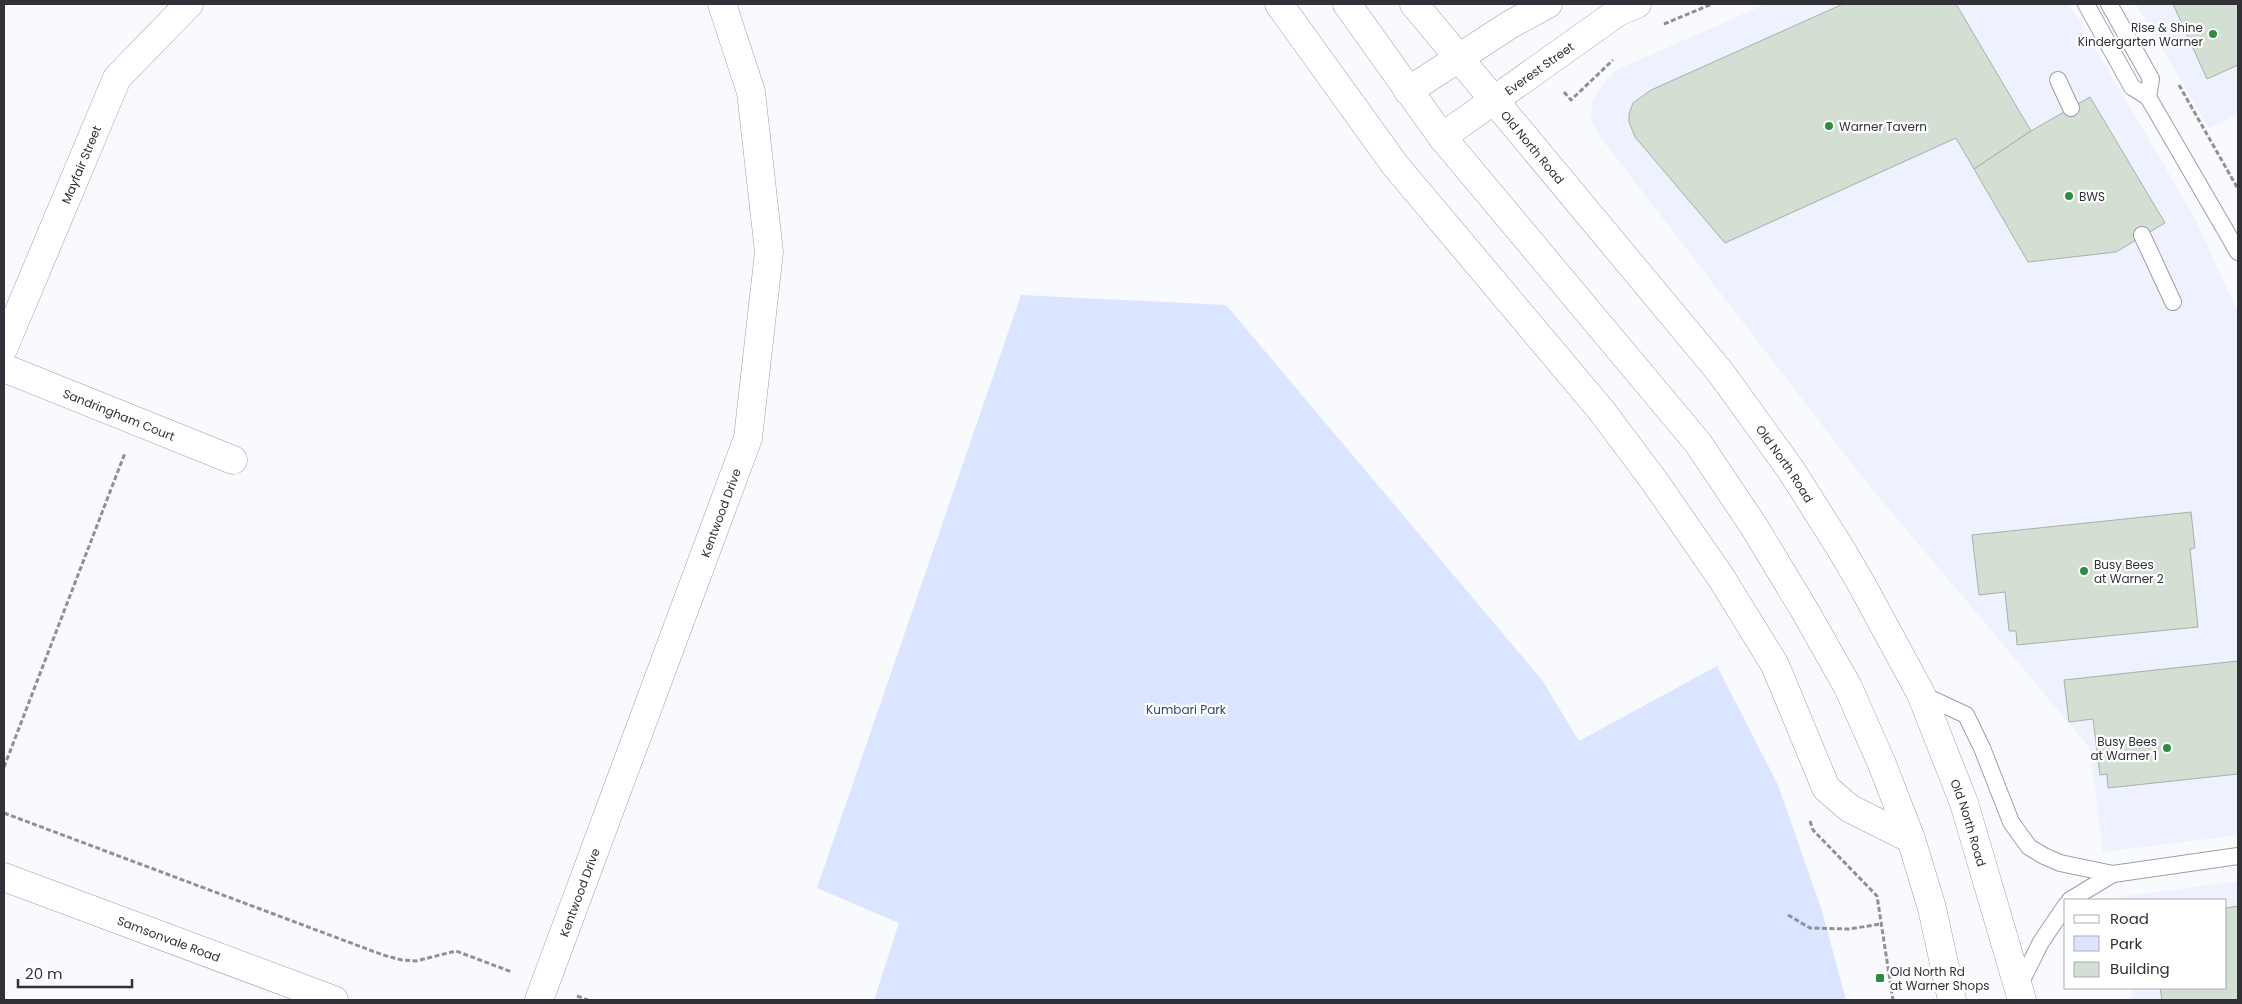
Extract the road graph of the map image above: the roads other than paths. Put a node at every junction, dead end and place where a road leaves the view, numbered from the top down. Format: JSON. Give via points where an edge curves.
{"nodes":[{"id":1,"x":189,"y":4,"type":"edge"},
{"id":2,"x":722,"y":4,"type":"edge"},
{"id":3,"x":1279,"y":4,"type":"edge"},
{"id":4,"x":1347,"y":4,"type":"edge"},
{"id":5,"x":1414,"y":4,"type":"edge"},
{"id":6,"x":1548,"y":4,"type":"edge"},
{"id":7,"x":1637,"y":4,"type":"edge"},
{"id":8,"x":2086,"y":4,"type":"edge"},
{"id":9,"x":2109,"y":4,"type":"edge"},
{"id":10,"x":1460,"y":58,"type":"junction"},
{"id":11,"x":2058,"y":80,"type":"dead end"},
{"id":12,"x":1408,"y":92,"type":"junction"},
{"id":13,"x":2148,"y":97,"type":"junction"},
{"id":14,"x":1492,"y":100,"type":"junction"},
{"id":15,"x":2071,"y":108,"type":"dead end"},
{"id":16,"x":1442,"y":137,"type":"junction"},
{"id":17,"x":2142,"y":236,"type":"dead end"},
{"id":18,"x":2238,"y":252,"type":"edge"},
{"id":19,"x":2173,"y":302,"type":"dead end"},
{"id":20,"x":4,"y":347,"type":"edge"},
{"id":21,"x":4,"y":368,"type":"edge"},
{"id":22,"x":232,"y":460,"type":"dead end"},
{"id":23,"x":1922,"y":694,"type":"junction"},
{"id":24,"x":1910,"y":839,"type":"junction"},
{"id":25,"x":2238,"y":856,"type":"edge"},
{"id":26,"x":2112,"y":874,"type":"junction"},
{"id":27,"x":10,"y":883,"type":"edge"},
{"id":28,"x":2072,"y":899,"type":"edge"},
{"id":29,"x":2064,"y":907,"type":"edge"},
{"id":30,"x":542,"y":993,"type":"edge"},
{"id":31,"x":2020,"y":993,"type":"edge"},
{"id":32,"x":334,"y":1000,"type":"edge"},
{"id":33,"x":1952,"y":1000,"type":"edge"}],
"edges":[{"from":1,"to":20,"type":"street","name":"Mayfair Street","via":[[117,78]]},
{"from":2,"to":30,"type":"street","name":"Kentwood Drive","via":[[751,92],[770,252],[748,438]]},
{"from":3,"to":24,"type":"street","via":[[1395,165],[1601,410],[1655,482],[1776,665],[1826,788],[1849,808]]},
{"from":4,"to":12,"type":"street"},
{"from":5,"to":10,"type":"street","name":"Old North Road"},
{"from":6,"to":10,"type":"street"},
{"from":7,"to":14,"type":"street","name":"Everest Street","via":[[1618,12]]},
{"from":8,"to":13,"type":"lane","via":[[2132,86]]},
{"from":9,"to":13,"type":"lane","via":[[2151,79]]},
{"from":10,"to":12,"type":"street"},
{"from":10,"to":14,"type":"street","name":"Old North Road"},
{"from":11,"to":15,"type":"lane"},
{"from":12,"to":16,"type":"street"},
{"from":13,"to":18,"type":"lane"},
{"from":14,"to":16,"type":"street","name":"Everest Street"},
{"from":14,"to":23,"type":"street","name":"Old North Road","via":[[1727,381],[1791,470],[1831,533]]},
{"from":16,"to":24,"type":"street","via":[[1698,443],[1753,525],[1848,687]]},
{"from":17,"to":19,"type":"lane"},
{"from":21,"to":22,"type":"street","name":"Sandringham Court"},
{"from":23,"to":26,"type":"lane","via":[[1966,715],[2011,822],[2029,847],[2060,863]]},
{"from":23,"to":31,"type":"street","name":"Old North Road","via":[[1964,803]]},
{"from":24,"to":33,"type":"street","via":[[1932,908]]},
{"from":25,"to":26,"type":"lane"},
{"from":26,"to":28,"type":"lane"},
{"from":27,"to":32,"type":"street","name":"Samsonvale Road"},
{"from":29,"to":31,"type":"lane","via":[[2041,942]]}]}
